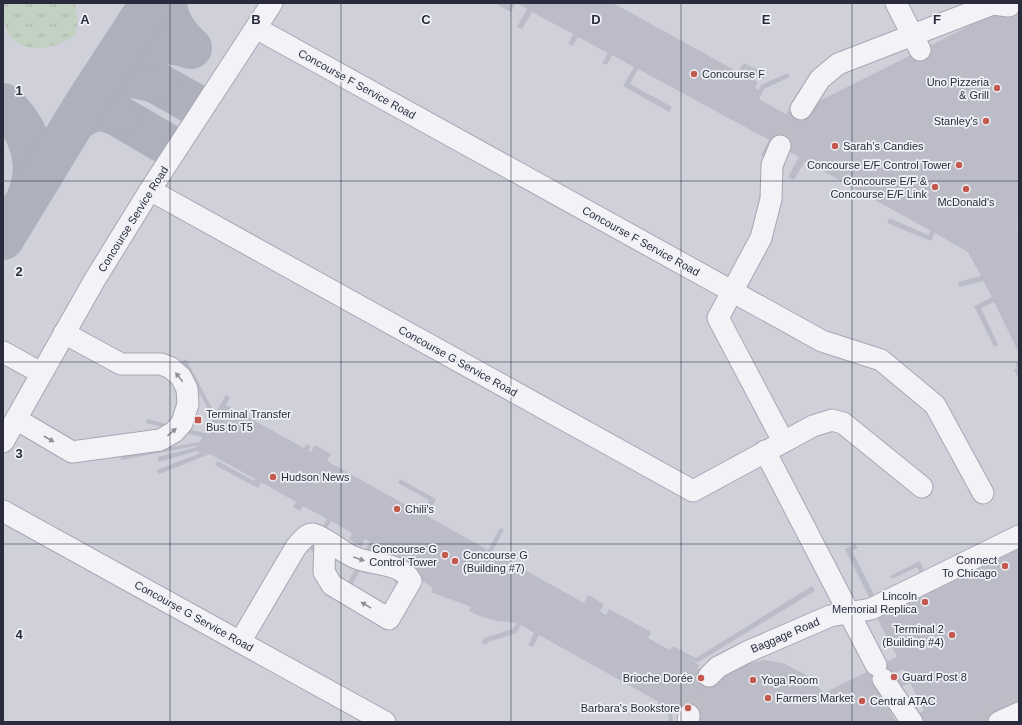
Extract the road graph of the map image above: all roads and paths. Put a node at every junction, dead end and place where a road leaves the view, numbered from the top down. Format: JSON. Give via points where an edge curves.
{"nodes":[{"id":1,"x":272,"y":3,"type":"edge"},
{"id":2,"x":896,"y":3,"type":"edge"},
{"id":3,"x":1010,"y":6,"type":"dead end"},
{"id":4,"x":256,"y":28,"type":"junction"},
{"id":5,"x":916,"y":43,"type":"junction"},
{"id":6,"x":801,"y":109,"type":"tunnel mouth"},
{"id":7,"x":780,"y":146,"type":"tunnel mouth"},
{"id":8,"x":150,"y":190,"type":"junction"},
{"id":9,"x":733,"y":291,"type":"junction"},
{"id":10,"x":64,"y":333,"type":"junction"},
{"id":11,"x":3,"y":352,"type":"edge"},
{"id":12,"x":41,"y":373,"type":"junction"},
{"id":13,"x":16,"y":419,"type":"junction"},
{"id":14,"x":3,"y":442,"type":"edge"},
{"id":15,"x":774,"y":446,"type":"junction"},
{"id":16,"x":922,"y":486,"type":"dead end"},
{"id":17,"x":983,"y":493,"type":"dead end"},
{"id":18,"x":3,"y":511,"type":"edge"},
{"id":19,"x":1019,"y":536,"type":"edge"},
{"id":20,"x":325,"y":540,"type":"dead end"},
{"id":21,"x":849,"y":612,"type":"junction"},
{"id":22,"x":240,"y":642,"type":"junction"},
{"id":23,"x":709,"y":676,"type":"tunnel mouth"},
{"id":24,"x":1019,"y":713,"type":"edge"},
{"id":25,"x":385,"y":722,"type":"edge"},
{"id":26,"x":912,"y":722,"type":"edge"},
{"id":27,"x":999,"y":722,"type":"edge"},
{"id":28,"x":1015,"y":722,"type":"edge"},
{"id":29,"x":1019,"y":722,"type":"edge"}],
"edges":[{"from":1,"to":4,"type":"street","name":"Concourse Service Road"},
{"from":2,"to":5,"type":"street"},
{"from":3,"to":5,"type":"street","via":[[993,4]]},
{"from":4,"to":8,"type":"street","name":"Concourse Service Road"},
{"from":4,"to":9,"type":"street","name":"Concourse F Service Road"},
{"from":5,"to":6,"type":"street","via":[[838,64],[820,79]]},
{"from":7,"to":9,"type":"street","via":[[772,165],[771,199],[761,238]]},
{"from":8,"to":10,"type":"street","name":"Concourse Service Road"},
{"from":8,"to":15,"type":"street","name":"Concourse G Service Road","via":[[693,491]]},
{"from":9,"to":15,"type":"street","via":[[718,318]]},
{"from":9,"to":17,"type":"street","name":"Concourse F Service Road","via":[[822,341],[881,360],[935,404]]},
{"from":10,"to":12,"type":"street","name":"Concourse Service Road"},
{"from":13,"to":10,"type":"street","one_way":true,"via":[[72,452],[160,440],[174,432],[182,423],[188,404],[187,389],[181,377],[171,368],[161,364],[121,364]]},
{"from":11,"to":12,"type":"street"},
{"from":12,"to":13,"type":"street","name":"Concourse Service Road"},
{"from":13,"to":14,"type":"street","name":"Concourse Service Road"},
{"from":15,"to":16,"type":"street","via":[[813,426],[832,420],[843,423]]},
{"from":15,"to":21,"type":"street"},
{"from":18,"to":22,"type":"street","name":"Concourse G Service Road"},
{"from":19,"to":21,"type":"street","name":"Baggage Road","via":[[871,609]]},
{"from":20,"to":22,"type":"street","via":[[313,534],[308,535],[296,547]]},
{"from":21,"to":23,"type":"street","name":"Baggage Road","via":[[830,616],[747,652],[718,667]]},
{"from":21,"to":26,"type":"street","via":[[880,672]]},
{"from":22,"to":25,"type":"street","name":"Concourse G Service Road"},
{"from":24,"to":27,"type":"street"},
{"from":28,"to":29,"type":"street"}]}
